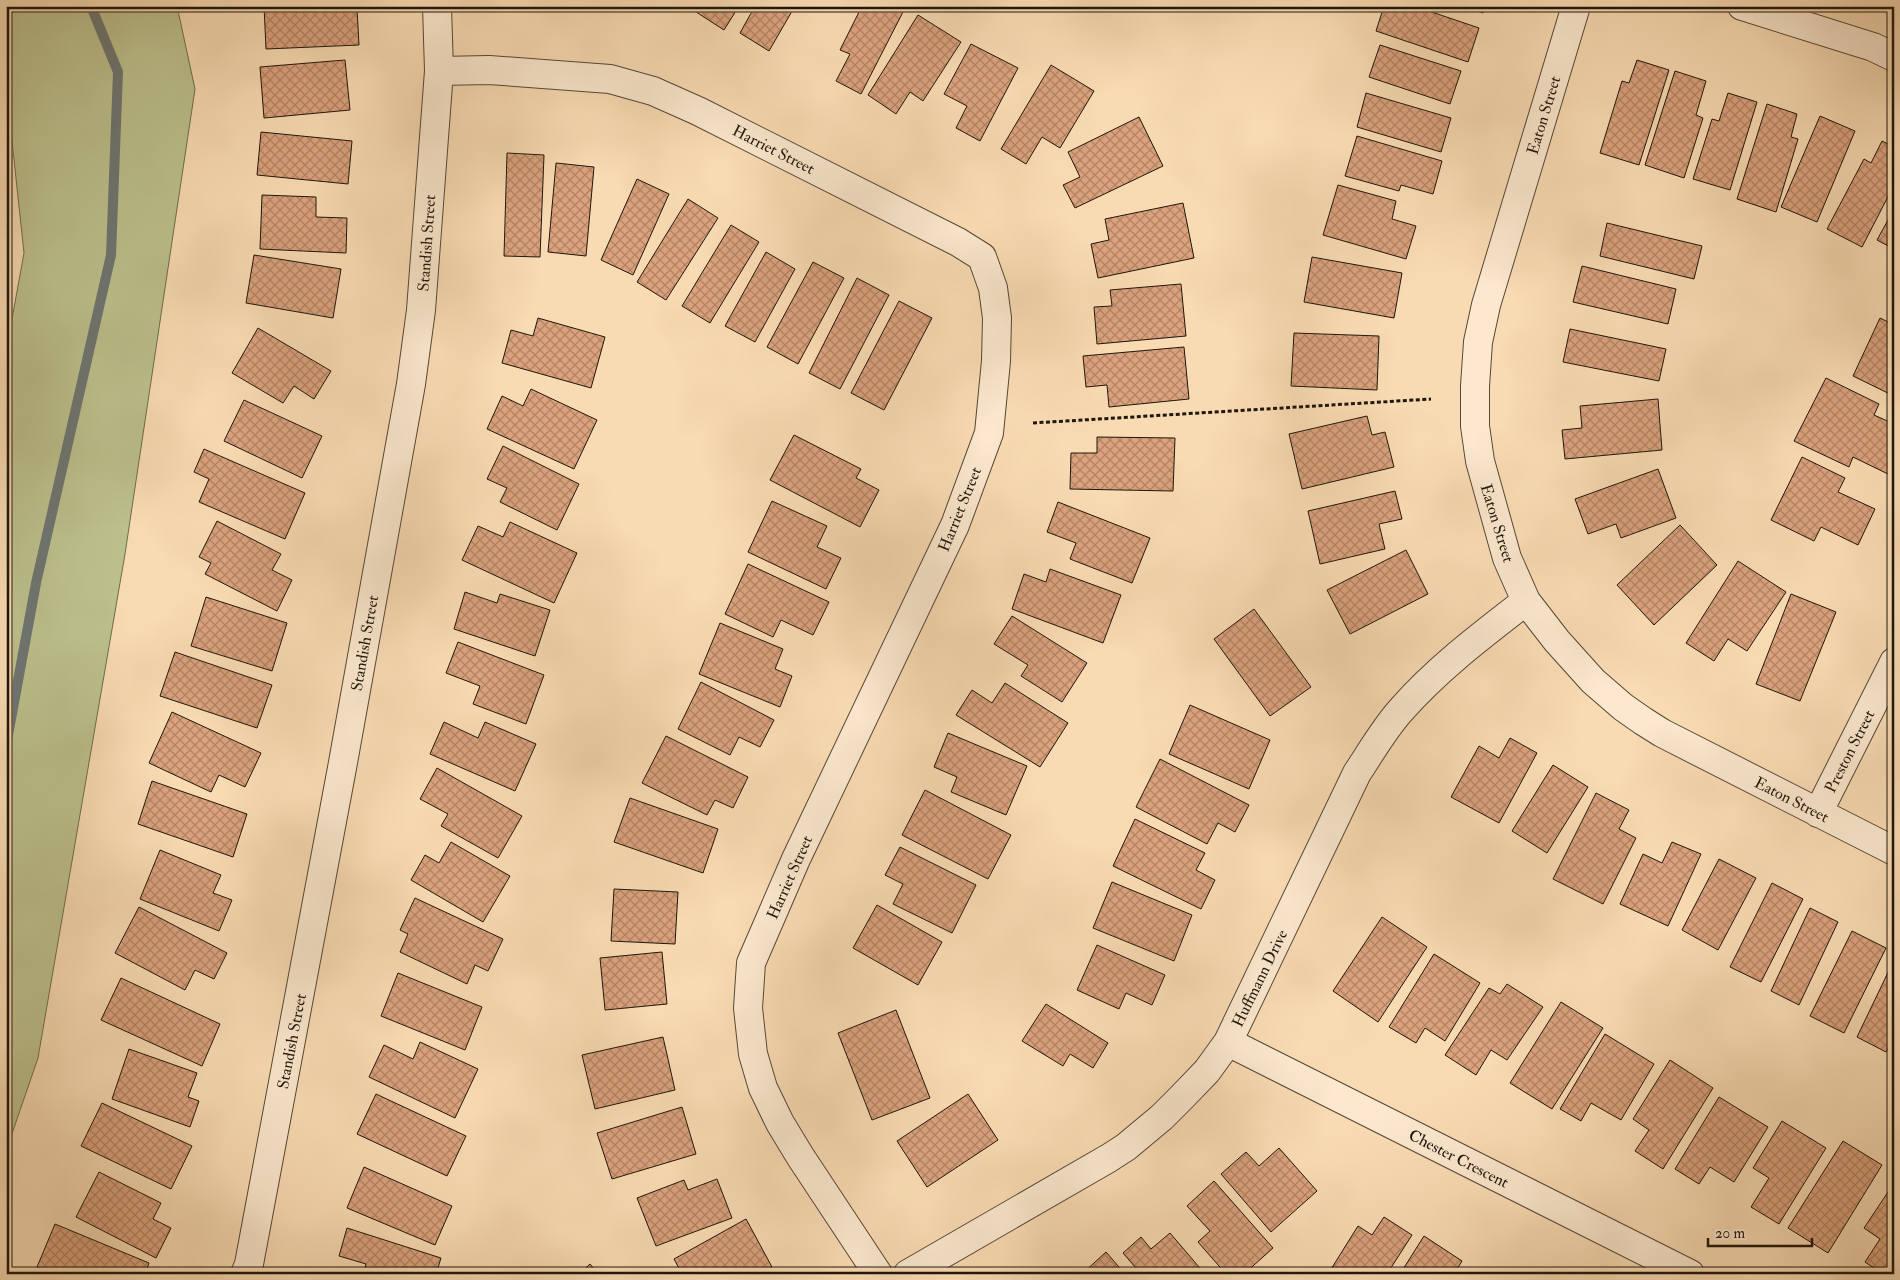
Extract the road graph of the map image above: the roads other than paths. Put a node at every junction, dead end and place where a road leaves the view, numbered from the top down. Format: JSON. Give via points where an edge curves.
{"nodes":[{"id":1,"x":437,"y":6,"type":"edge"},
{"id":2,"x":1576,"y":6,"type":"edge"},
{"id":3,"x":1742,"y":6,"type":"edge"},
{"id":4,"x":1894,"y":57,"type":"edge"},
{"id":5,"x":439,"y":71,"type":"junction"},
{"id":6,"x":1526,"y":601,"type":"junction"},
{"id":7,"x":1894,"y":662,"type":"edge"},
{"id":8,"x":1818,"y":813,"type":"junction"},
{"id":9,"x":1894,"y":851,"type":"edge"},
{"id":10,"x":1228,"y":1042,"type":"junction"},
{"id":11,"x":245,"y":1274,"type":"edge"},
{"id":12,"x":878,"y":1274,"type":"edge"},
{"id":13,"x":908,"y":1274,"type":"edge"},
{"id":14,"x":1690,"y":1274,"type":"edge"}],
"edges":[{"from":1,"to":5,"type":"street","name":"Standish Street"},
{"from":2,"to":6,"type":"street","name":"Eaton Street","via":[[1478,342],[1475,426],[1480,461],[1506,558]]},
{"from":3,"to":4,"type":"street","via":[[1873,47]]},
{"from":5,"to":11,"type":"street","name":"Standish Street","via":[[421,310],[411,384]]},
{"from":5,"to":12,"type":"street","name":"Harriet Street","via":[[489,70],[610,79],[653,91],[958,242],[982,257],[993,288],[997,318],[989,433],[955,524],[800,850],[751,963],[748,1008],[753,1054],[764,1088],[800,1156]]},
{"from":6,"to":8,"type":"street","name":"Eaton Street","via":[[1593,681],[1636,717]]},
{"from":6,"to":10,"type":"street","name":"Huffmann Drive","via":[[1438,672],[1400,711],[1374,747],[1357,773]]},
{"from":7,"to":8,"type":"street","name":"Preston Street"},
{"from":8,"to":9,"type":"street","name":"Eaton Street"},
{"from":10,"to":13,"type":"street","name":"Huffmann Drive","via":[[1182,1097],[1126,1147]]},
{"from":10,"to":14,"type":"street","name":"Chester Crescent"}]}
